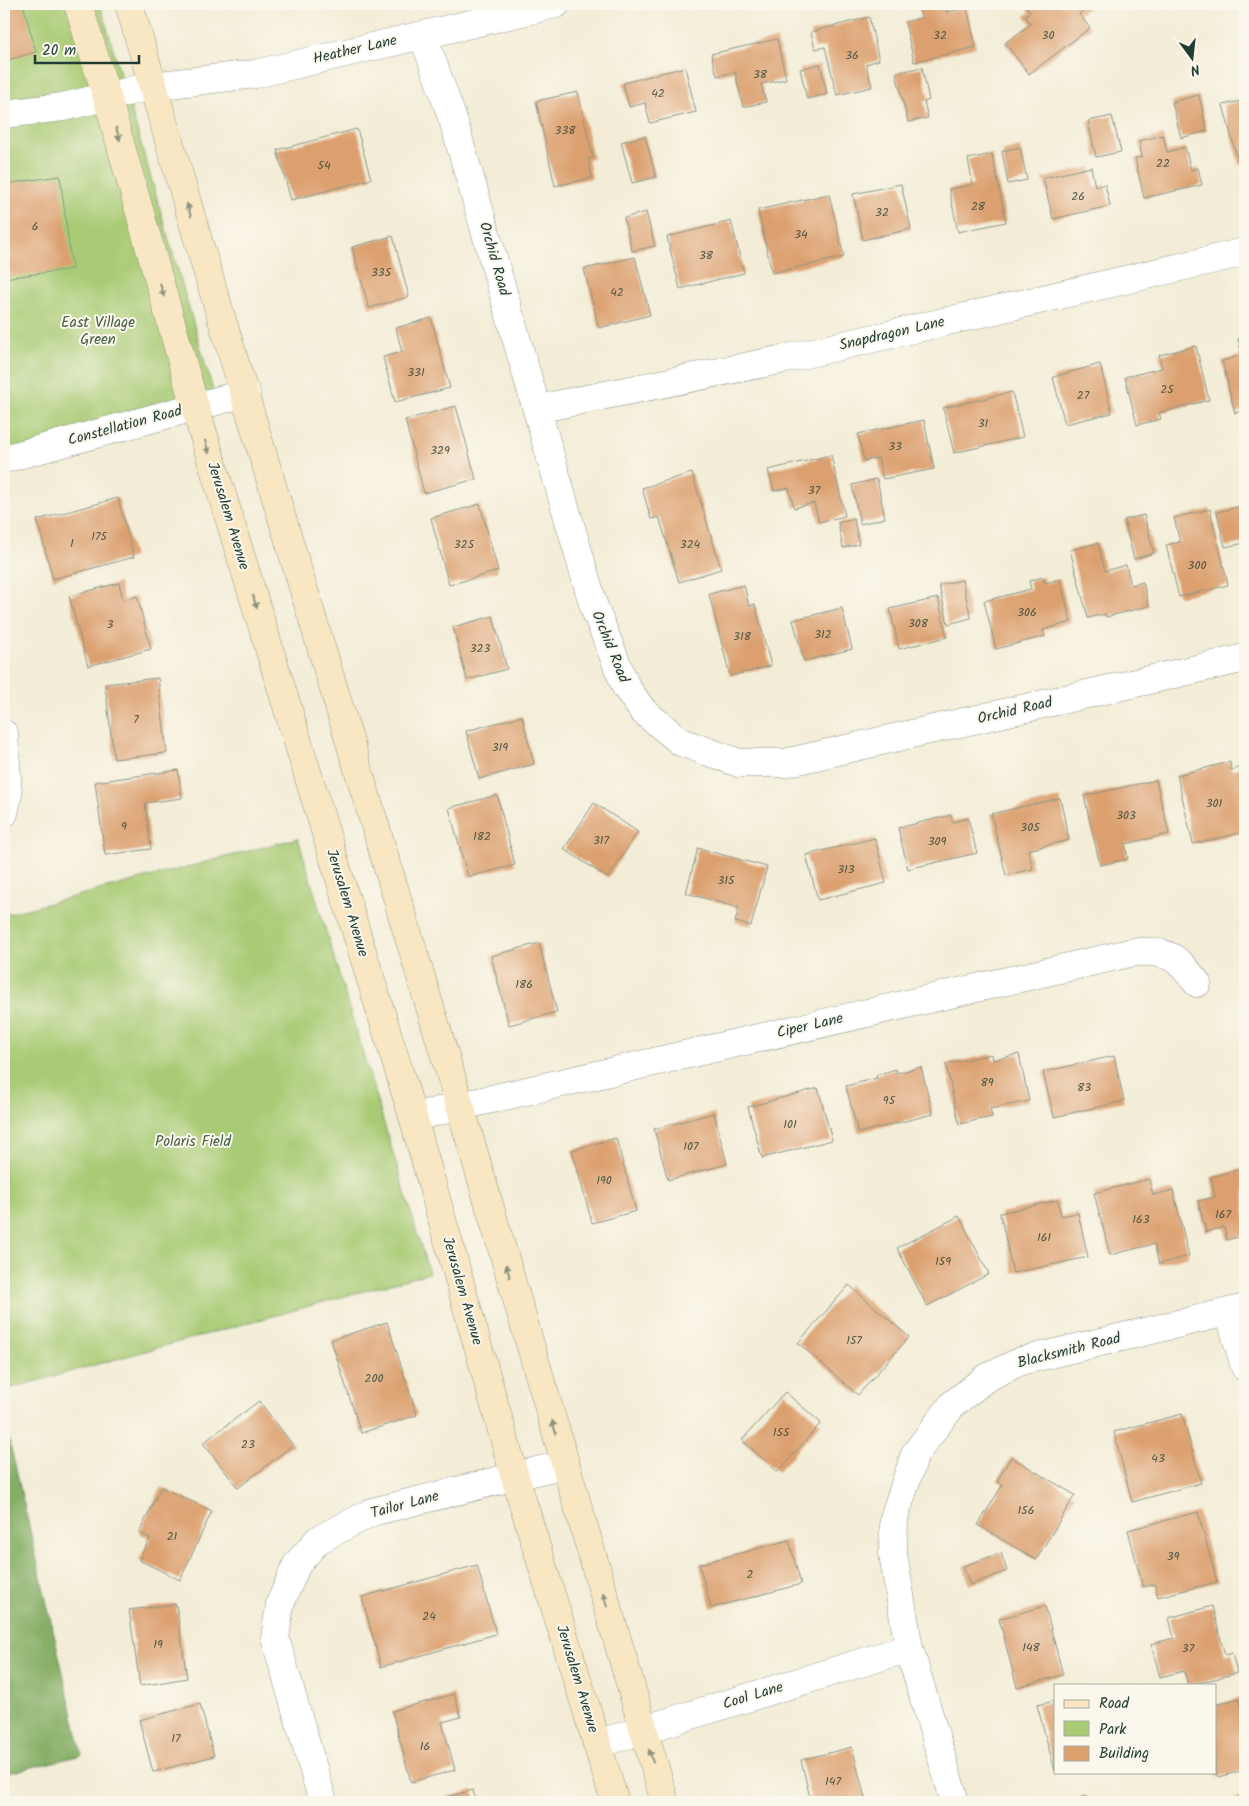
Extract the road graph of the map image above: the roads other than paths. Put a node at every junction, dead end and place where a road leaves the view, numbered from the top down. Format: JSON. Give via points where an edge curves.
{"nodes":[{"id":1,"x":78,"y":4,"type":"edge"},
{"id":2,"x":129,"y":4,"type":"edge"},
{"id":3,"x":556,"y":4,"type":"edge"},
{"id":4,"x":423,"y":35,"type":"junction"},
{"id":5,"x":152,"y":86,"type":"junction"},
{"id":6,"x":107,"y":97,"type":"junction"},
{"id":7,"x":4,"y":114,"type":"edge"},
{"id":8,"x":1245,"y":252,"type":"edge"},
{"id":9,"x":246,"y":393,"type":"junction"},
{"id":10,"x":195,"y":407,"type":"junction"},
{"id":11,"x":537,"y":410,"type":"junction"},
{"id":12,"x":4,"y":459,"type":"edge"},
{"id":13,"x":1245,"y":658,"type":"edge"},
{"id":14,"x":4,"y":734,"type":"edge"},
{"id":15,"x":4,"y":813,"type":"edge"},
{"id":16,"x":1197,"y":982,"type":"dead end"},
{"id":17,"x":460,"y":1106,"type":"junction"},
{"id":18,"x":413,"y":1117,"type":"junction"},
{"id":19,"x":1237,"y":1310,"type":"edge"},
{"id":20,"x":1245,"y":1367,"type":"edge"},
{"id":21,"x":565,"y":1464,"type":"junction"},
{"id":22,"x":515,"y":1477,"type":"junction"},
{"id":23,"x":909,"y":1648,"type":"junction"},
{"id":24,"x":643,"y":1730,"type":"junction"},
{"id":25,"x":597,"y":1744,"type":"junction"},
{"id":26,"x":323,"y":1802,"type":"edge"},
{"id":27,"x":615,"y":1802,"type":"edge"},
{"id":28,"x":665,"y":1802,"type":"edge"},
{"id":29,"x":954,"y":1802,"type":"edge"}],
"edges":[{"from":1,"to":6,"type":"main road","name":"Jerusalem Avenue"},
{"from":2,"to":5,"type":"main road"},
{"from":3,"to":4,"type":"street","name":"Heather Lane"},
{"from":4,"to":5,"type":"street","name":"Heather Lane","via":[[254,74]]},
{"from":4,"to":11,"type":"street","name":"Orchid Road","via":[[454,123]]},
{"from":5,"to":6,"type":"street"},
{"from":9,"to":5,"type":"main road","one_way":true},
{"from":6,"to":7,"type":"street","via":[[63,107]]},
{"from":6,"to":10,"type":"main road","name":"Jerusalem Avenue","one_way":true},
{"from":8,"to":11,"type":"street","name":"Snapdragon Lane","via":[[784,359]]},
{"from":9,"to":10,"type":"street","name":"Constellation Road"},
{"from":9,"to":17,"type":"main road"},
{"from":10,"to":12,"type":"street","name":"Constellation Road"},
{"from":10,"to":18,"type":"main road","name":"Jerusalem Avenue","one_way":true},
{"from":11,"to":13,"type":"street","name":"Orchid Road","via":[[594,607],[626,687],[644,710],[681,742],[739,763],[786,763]]},
{"from":14,"to":15,"type":"street","via":[[8,794]]},
{"from":16,"to":17,"type":"street","name":"Ciper Lane","via":[[1186,968],[1164,953],[1134,952]]},
{"from":17,"to":18,"type":"street","name":"Ciper Lane"},
{"from":21,"to":17,"type":"main road","one_way":true},
{"from":18,"to":22,"type":"main road","name":"Jerusalem Avenue"},
{"from":19,"to":20,"type":"street"},
{"from":19,"to":23,"type":"street","name":"Blacksmith Road","via":[[1020,1361],[986,1378],[953,1404],[916,1454],[894,1518],[893,1554]]},
{"from":21,"to":22,"type":"street","name":"Tailor Lane"},
{"from":24,"to":21,"type":"main road","one_way":true},
{"from":22,"to":25,"type":"main road","name":"Jerusalem Avenue"},
{"from":22,"to":26,"type":"street","name":"Tailor Lane","via":[[372,1512],[318,1540],[297,1564],[280,1604],[275,1638]]},
{"from":23,"to":24,"type":"street","name":"Cool Lane"},
{"from":23,"to":29,"type":"street","name":"Blacksmith Road"},
{"from":24,"to":25,"type":"street","name":"Cool Lane"},
{"from":28,"to":24,"type":"main road","one_way":true},
{"from":25,"to":27,"type":"main road","name":"Jerusalem Avenue"}]}
